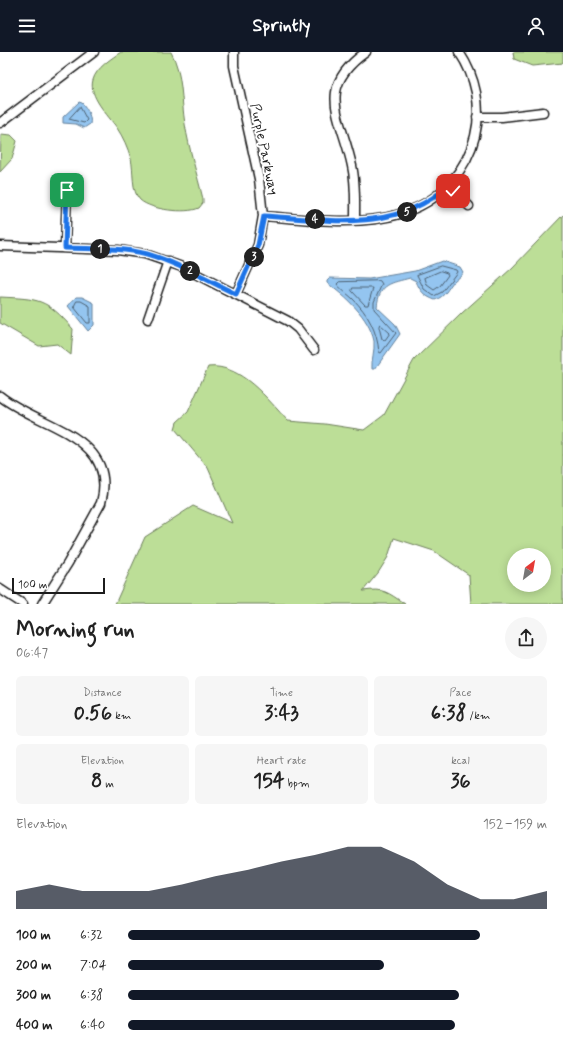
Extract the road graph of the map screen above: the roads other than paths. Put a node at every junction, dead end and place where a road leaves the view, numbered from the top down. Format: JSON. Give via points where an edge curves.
{"nodes":[{"id":1,"x":94,"y":52,"type":"edge"},
{"id":2,"x":234,"y":52,"type":"edge"},
{"id":3,"x":366,"y":52,"type":"edge"},
{"id":4,"x":459,"y":52,"type":"edge"},
{"id":5,"x":544,"y":112,"type":"dead end"},
{"id":6,"x":477,"y":117,"type":"junction"},
{"id":7,"x":0,"y":123,"type":"edge"},
{"id":8,"x":448,"y":186,"type":"junction"},
{"id":9,"x":67,"y":190,"type":"dead end"},
{"id":10,"x":469,"y":206,"type":"dead end"},
{"id":11,"x":264,"y":216,"type":"junction"},
{"id":12,"x":355,"y":220,"type":"junction"},
{"id":13,"x":0,"y":246,"type":"edge"},
{"id":14,"x":65,"y":248,"type":"junction"},
{"id":15,"x":168,"y":261,"type":"junction"},
{"id":16,"x":236,"y":294,"type":"junction"},
{"id":17,"x":148,"y":318,"type":"dead end"},
{"id":18,"x":314,"y":350,"type":"dead end"},
{"id":19,"x":0,"y":396,"type":"edge"},
{"id":20,"x":0,"y":589,"type":"edge"},
{"id":21,"x":23,"y":604,"type":"edge"},
{"id":22,"x":42,"y":604,"type":"edge"}],
"edges":[{"from":1,"to":7,"type":"street"},
{"from":2,"to":11,"type":"street","name":"Purple Parkway","via":[[234,66],[259,179]]},
{"from":3,"to":12,"type":"street","via":[[336,79],[336,107],[355,185]]},
{"from":4,"to":6,"type":"street","via":[[475,88]]},
{"from":5,"to":6,"type":"street"},
{"from":6,"to":8,"type":"street","via":[[476,131],[469,153]]},
{"from":8,"to":10,"type":"street"},
{"from":8,"to":12,"type":"street","via":[[428,202],[404,213]]},
{"from":9,"to":14,"type":"street"},
{"from":11,"to":12,"type":"street"},
{"from":11,"to":16,"type":"street","name":"Purple Parkway","via":[[258,245]]},
{"from":13,"to":14,"type":"street"},
{"from":14,"to":15,"type":"street","via":[[131,251]]},
{"from":15,"to":16,"type":"street"},
{"from":15,"to":17,"type":"street"},
{"from":16,"to":18,"type":"street","via":[[294,325]]},
{"from":19,"to":22,"type":"street","via":[[10,404],[71,434],[86,445],[101,468],[101,503]]},
{"from":20,"to":21,"type":"street"}]}
